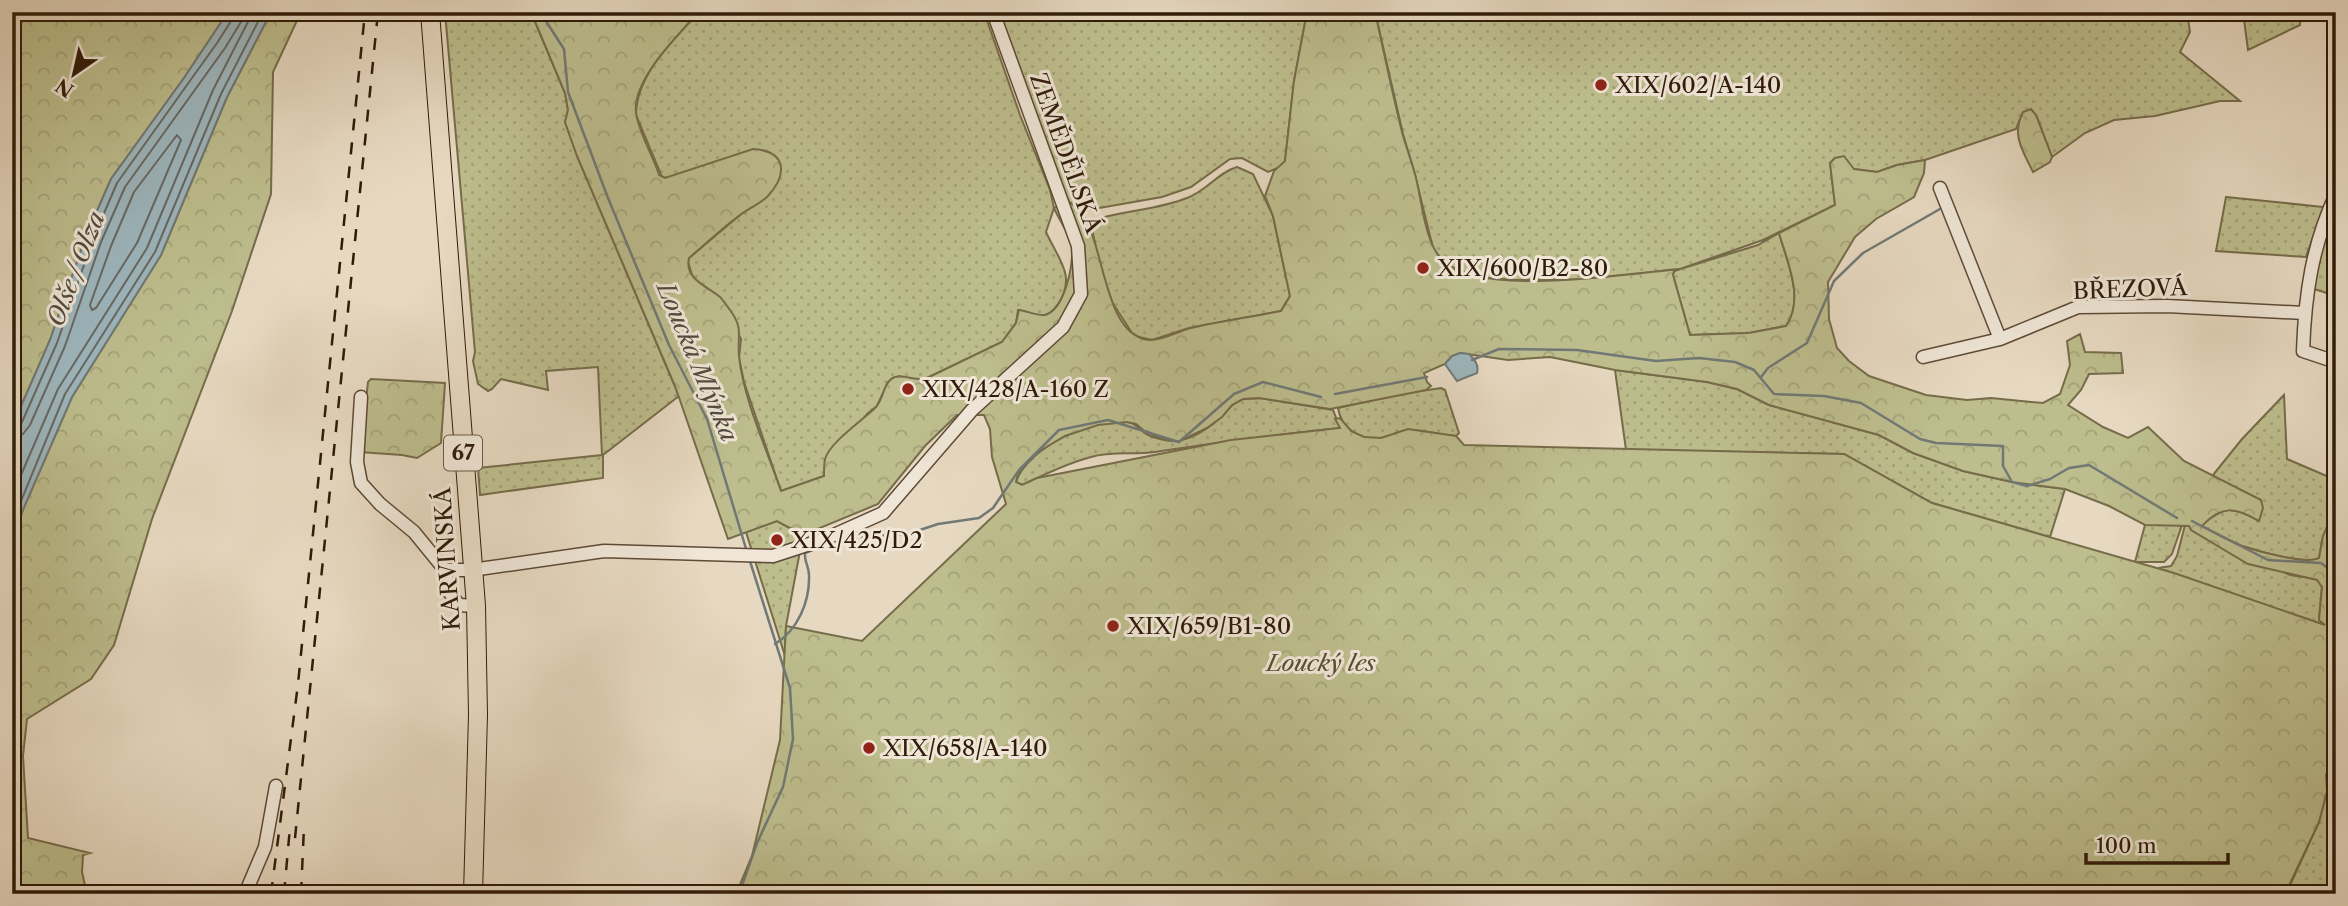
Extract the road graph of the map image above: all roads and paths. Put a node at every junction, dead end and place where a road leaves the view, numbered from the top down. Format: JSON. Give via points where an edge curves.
{"nodes":[{"id":1,"x":430,"y":12,"type":"edge"},
{"id":2,"x":993,"y":12,"type":"edge"},
{"id":3,"x":1940,"y":188,"type":"dead end"},
{"id":4,"x":2336,"y":194,"type":"edge"},
{"id":5,"x":2304,"y":313,"type":"junction"},
{"id":6,"x":2000,"y":339,"type":"junction"},
{"id":7,"x":1923,"y":357,"type":"dead end"},
{"id":8,"x":2336,"y":362,"type":"edge"},
{"id":9,"x":361,"y":397,"type":"dead end"},
{"id":10,"x":445,"y":570,"type":"junction"},
{"id":11,"x":472,"y":570,"type":"junction"},
{"id":12,"x":476,"y":606,"type":"junction"},
{"id":13,"x":276,"y":786,"type":"dead end"},
{"id":14,"x":245,"y":894,"type":"edge"},
{"id":15,"x":473,"y":894,"type":"edge"}],
"edges":[{"from":1,"to":11,"type":"main road","name":"KARVINSKÁ","number":"67"},
{"from":2,"to":11,"type":"street","name":"ZEMĚDĚLSKÁ","via":[[1078,246],[1082,294],[1063,327],[972,410],[883,513],[825,539],[773,556],[604,551]]},
{"from":3,"to":6,"type":"street"},
{"from":4,"to":5,"type":"street","via":[[2313,256]]},
{"from":5,"to":6,"type":"street","name":"BŘEZOVÁ","via":[[2078,307]]},
{"from":5,"to":8,"type":"street","via":[[2303,351]]},
{"from":6,"to":7,"type":"street","name":"BŘEZOVÁ"},
{"from":9,"to":10,"type":"street","via":[[357,462],[361,483],[414,531]]},
{"from":10,"to":11,"type":"street","name":"ZEMĚDĚLSKÁ"},
{"from":10,"to":12,"type":"street","via":[[450,593],[460,605]]},
{"from":11,"to":12,"type":"main road","name":"KARVINSKÁ","number":"67"},
{"from":12,"to":15,"type":"main road","name":"KARVINSKÁ","number":"67"},
{"from":13,"to":14,"type":"street","via":[[265,847]]}]}
